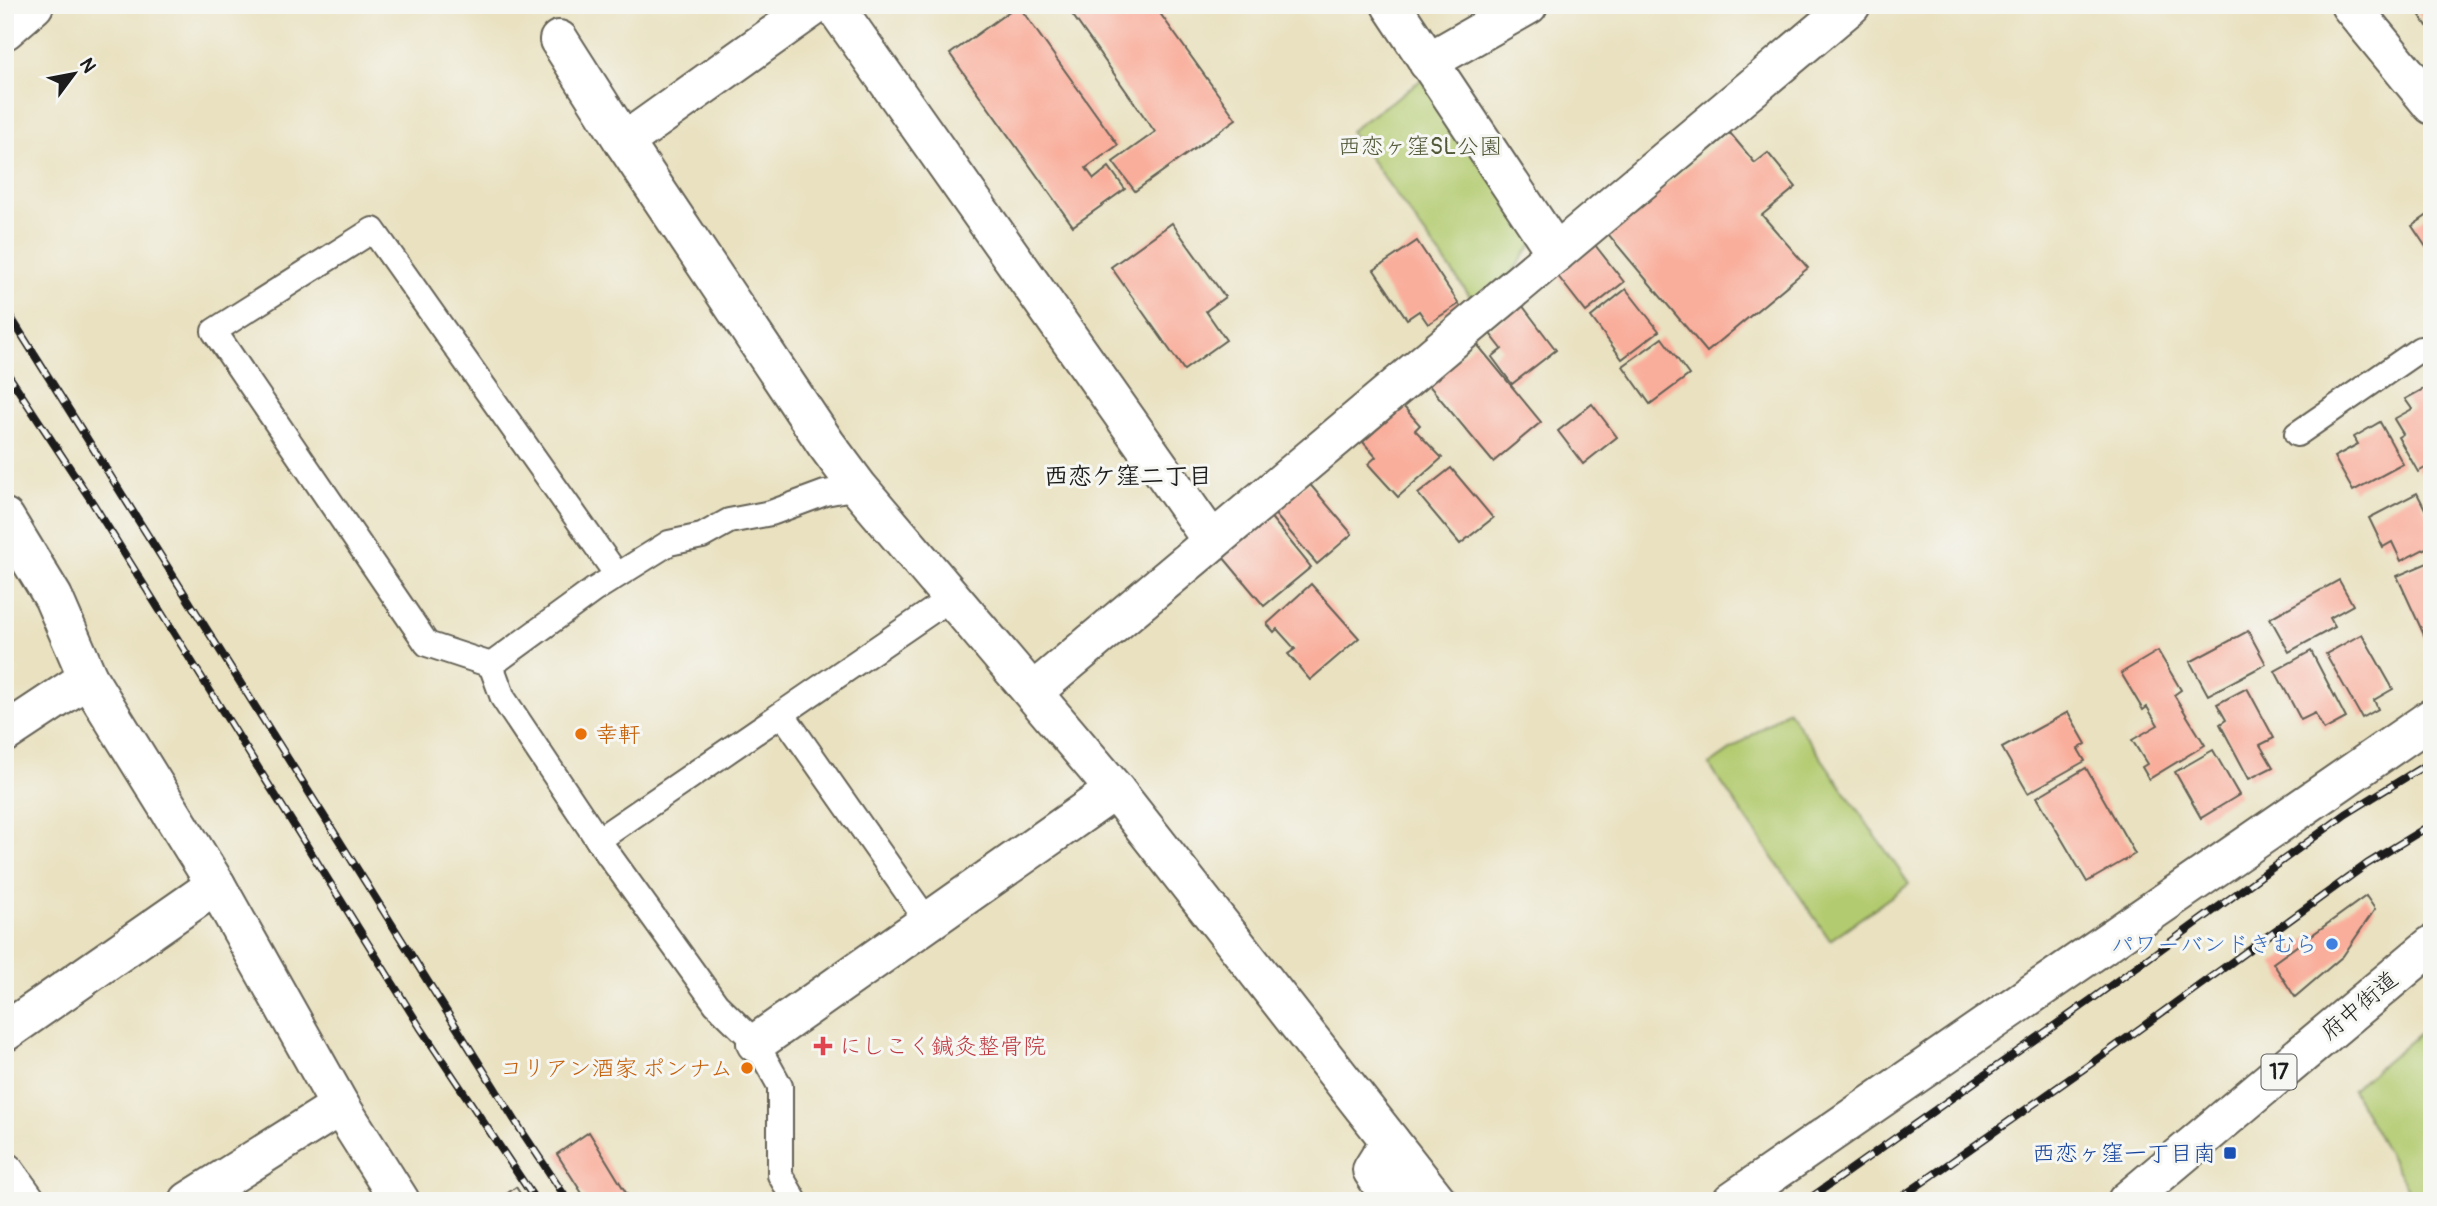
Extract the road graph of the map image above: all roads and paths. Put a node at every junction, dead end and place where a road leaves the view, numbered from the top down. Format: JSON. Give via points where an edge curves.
{"nodes":[{"id":1,"x":816,"y":5,"type":"edge"},
{"id":2,"x":834,"y":5,"type":"edge"},
{"id":3,"x":1391,"y":5,"type":"edge"},
{"id":4,"x":1528,"y":5,"type":"edge"},
{"id":5,"x":1852,"y":5,"type":"edge"},
{"id":6,"x":2350,"y":5,"type":"edge"},
{"id":7,"x":559,"y":40,"type":"dead end"},
{"id":8,"x":1429,"y":62,"type":"junction"},
{"id":9,"x":2432,"y":105,"type":"edge"},
{"id":10,"x":624,"y":142,"type":"junction"},
{"id":11,"x":1556,"y":253,"type":"junction"},
{"id":12,"x":2420,"y":349,"type":"dead end"},
{"id":13,"x":2297,"y":434,"type":"dead end"},
{"id":14,"x":858,"y":487,"type":"junction"},
{"id":15,"x":5,"y":518,"type":"edge"},
{"id":16,"x":1212,"y":541,"type":"junction"},
{"id":17,"x":617,"y":575,"type":"junction"},
{"id":18,"x":952,"y":597,"type":"junction"},
{"id":19,"x":491,"y":665,"type":"junction"},
{"id":20,"x":88,"y":678,"type":"junction"},
{"id":21,"x":1033,"y":692,"type":"junction"},
{"id":22,"x":782,"y":715,"type":"junction"},
{"id":23,"x":2432,"y":718,"type":"edge"},
{"id":24,"x":5,"y":733,"type":"edge"},
{"id":25,"x":1115,"y":790,"type":"junction"},
{"id":26,"x":598,"y":840,"type":"junction"},
{"id":27,"x":215,"y":884,"type":"junction"},
{"id":28,"x":928,"y":922,"type":"junction"},
{"id":29,"x":2432,"y":945,"type":"edge"},
{"id":30,"x":5,"y":1032,"type":"edge"},
{"id":31,"x":757,"y":1043,"type":"junction"},
{"id":32,"x":340,"y":1106,"type":"junction"},
{"id":33,"x":1390,"y":1141,"type":"junction"},
{"id":34,"x":5,"y":1172,"type":"edge"},
{"id":35,"x":26,"y":1201,"type":"edge"},
{"id":36,"x":189,"y":1201,"type":"edge"},
{"id":37,"x":400,"y":1201,"type":"edge"},
{"id":38,"x":795,"y":1201,"type":"edge"},
{"id":39,"x":1392,"y":1201,"type":"edge"},
{"id":40,"x":1437,"y":1201,"type":"edge"},
{"id":41,"x":1732,"y":1201,"type":"edge"},
{"id":42,"x":2127,"y":1201,"type":"edge"}],
"edges":[{"from":1,"to":10,"type":"street"},
{"from":2,"to":16,"type":"street"},
{"from":3,"to":8,"type":"street"},
{"from":4,"to":8,"type":"street"},
{"from":5,"to":11,"type":"street"},
{"from":6,"to":9,"type":"street"},
{"from":7,"to":10,"type":"street"},
{"from":8,"to":11,"type":"street"},
{"from":10,"to":14,"type":"street"},
{"from":11,"to":16,"type":"street"},
{"from":12,"to":13,"type":"lane"},
{"from":14,"to":17,"type":"lane","via":[[729,521],[702,536],[669,543]]},
{"from":14,"to":18,"type":"street"},
{"from":15,"to":20,"type":"street","via":[[53,597]]},
{"from":16,"to":21,"type":"street"},
{"from":17,"to":19,"type":"lane"},
{"from":17,"to":19,"type":"lane","via":[[373,230],[214,331],[427,644]]},
{"from":18,"to":21,"type":"street"},
{"from":18,"to":22,"type":"lane"},
{"from":19,"to":26,"type":"lane","via":[[503,698]]},
{"from":20,"to":24,"type":"street"},
{"from":20,"to":27,"type":"street"},
{"from":21,"to":25,"type":"street"},
{"from":22,"to":26,"type":"lane"},
{"from":22,"to":28,"type":"lane"},
{"from":23,"to":41,"type":"street"},
{"from":25,"to":28,"type":"street"},
{"from":25,"to":33,"type":"street"},
{"from":26,"to":31,"type":"lane","via":[[716,1004]]},
{"from":27,"to":30,"type":"street"},
{"from":27,"to":32,"type":"street"},
{"from":28,"to":31,"type":"street"},
{"from":29,"to":42,"type":"street","name":"府中街道","number":"17"},
{"from":31,"to":38,"type":"lane","via":[[780,1086],[780,1175]]},
{"from":32,"to":36,"type":"street"},
{"from":32,"to":37,"type":"street"},
{"from":33,"to":39,"type":"street","via":[[1372,1171]]},
{"from":33,"to":40,"type":"street"},
{"from":34,"to":35,"type":"street"}]}
